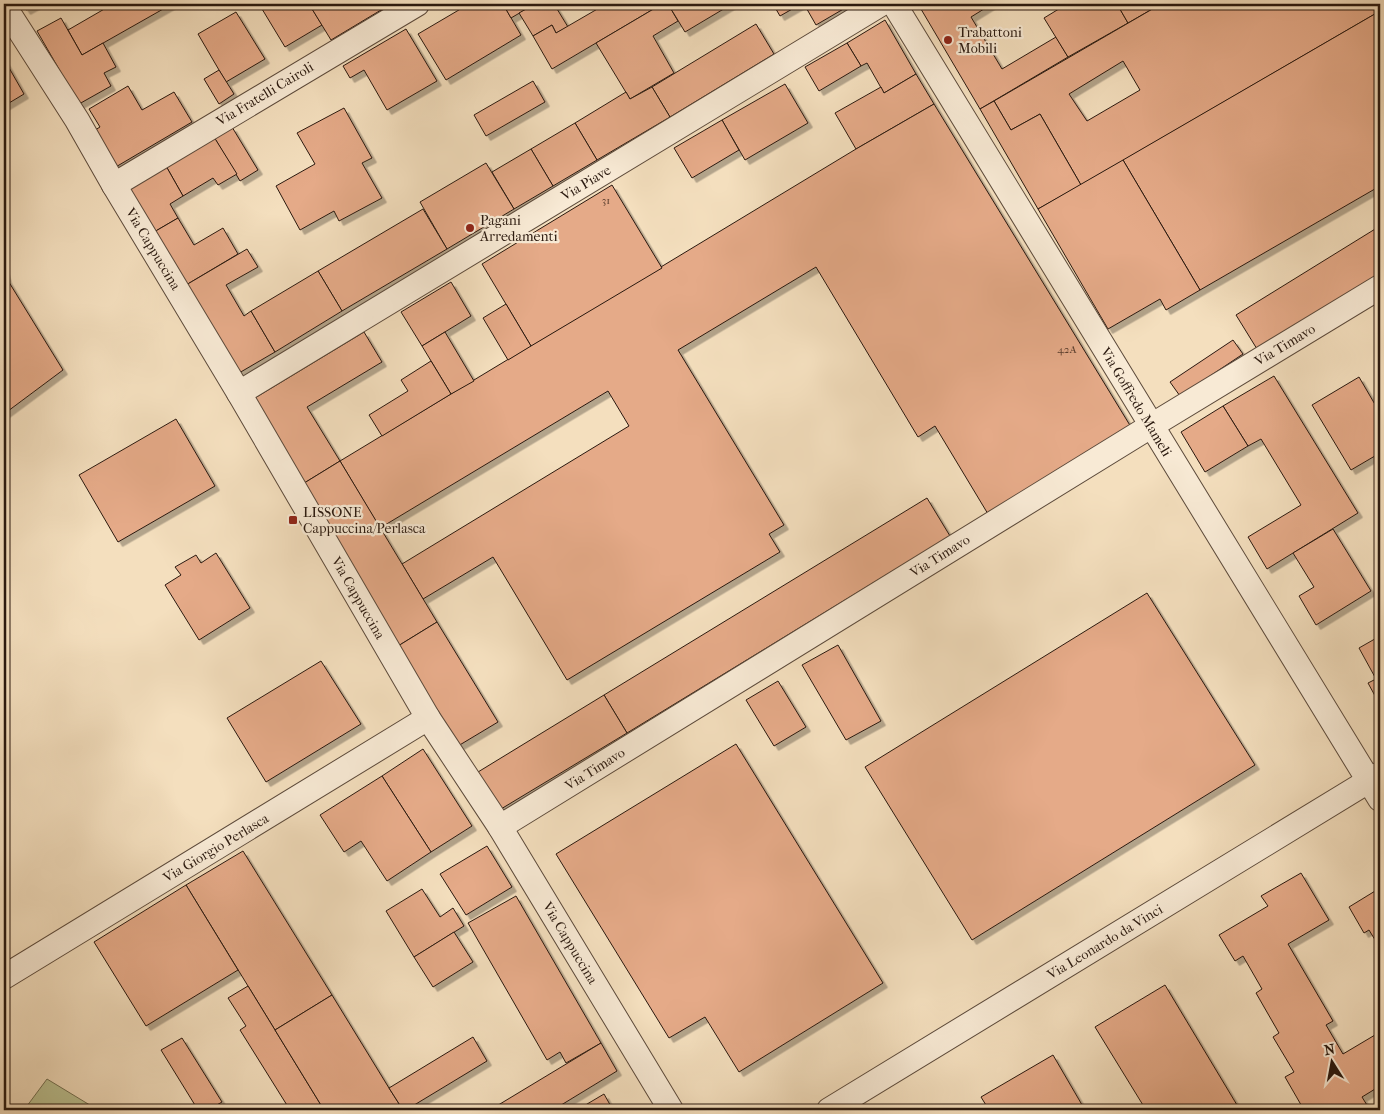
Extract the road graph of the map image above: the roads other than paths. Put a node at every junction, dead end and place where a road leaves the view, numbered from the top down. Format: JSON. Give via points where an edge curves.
{"nodes":[{"id":1,"x":417,"y":4,"type":"edge"},
{"id":2,"x":881,"y":4,"type":"edge"},
{"id":3,"x":894,"y":4,"type":"edge"},
{"id":4,"x":4,"y":6,"type":"edge"},
{"id":5,"x":114,"y":184,"type":"junction"},
{"id":6,"x":1380,"y":287,"type":"edge"},
{"id":7,"x":239,"y":393,"type":"junction"},
{"id":8,"x":1151,"y":426,"type":"junction"},
{"id":9,"x":428,"y":718,"type":"junction"},
{"id":10,"x":1377,"y":785,"type":"edge"},
{"id":11,"x":500,"y":827,"type":"junction"},
{"id":12,"x":4,"y":977,"type":"edge"},
{"id":13,"x":671,"y":1110,"type":"edge"},
{"id":14,"x":829,"y":1110,"type":"edge"}],
"edges":[{"from":1,"to":5,"type":"street","name":"Via Fratelli Cairoli"},
{"from":2,"to":7,"type":"street","name":"Via Piave"},
{"from":3,"to":8,"type":"street","name":"Via Goffredo Mameli"},
{"from":4,"to":5,"type":"street","name":"Via Cappuccina"},
{"from":5,"to":7,"type":"street","name":"Via Cappuccina"},
{"from":6,"to":8,"type":"street","name":"Via Timavo"},
{"from":7,"to":9,"type":"street","name":"Via Cappuccina"},
{"from":8,"to":10,"type":"street","name":"Via Goffredo Mameli"},
{"from":8,"to":11,"type":"street","name":"Via Timavo"},
{"from":9,"to":11,"type":"street","name":"Via Cappuccina"},
{"from":9,"to":12,"type":"street","name":"Via Giorgio Perlasca"},
{"from":10,"to":14,"type":"street","name":"Via Leonardo da Vinci"},
{"from":11,"to":13,"type":"street","name":"Via Cappuccina"}]}
